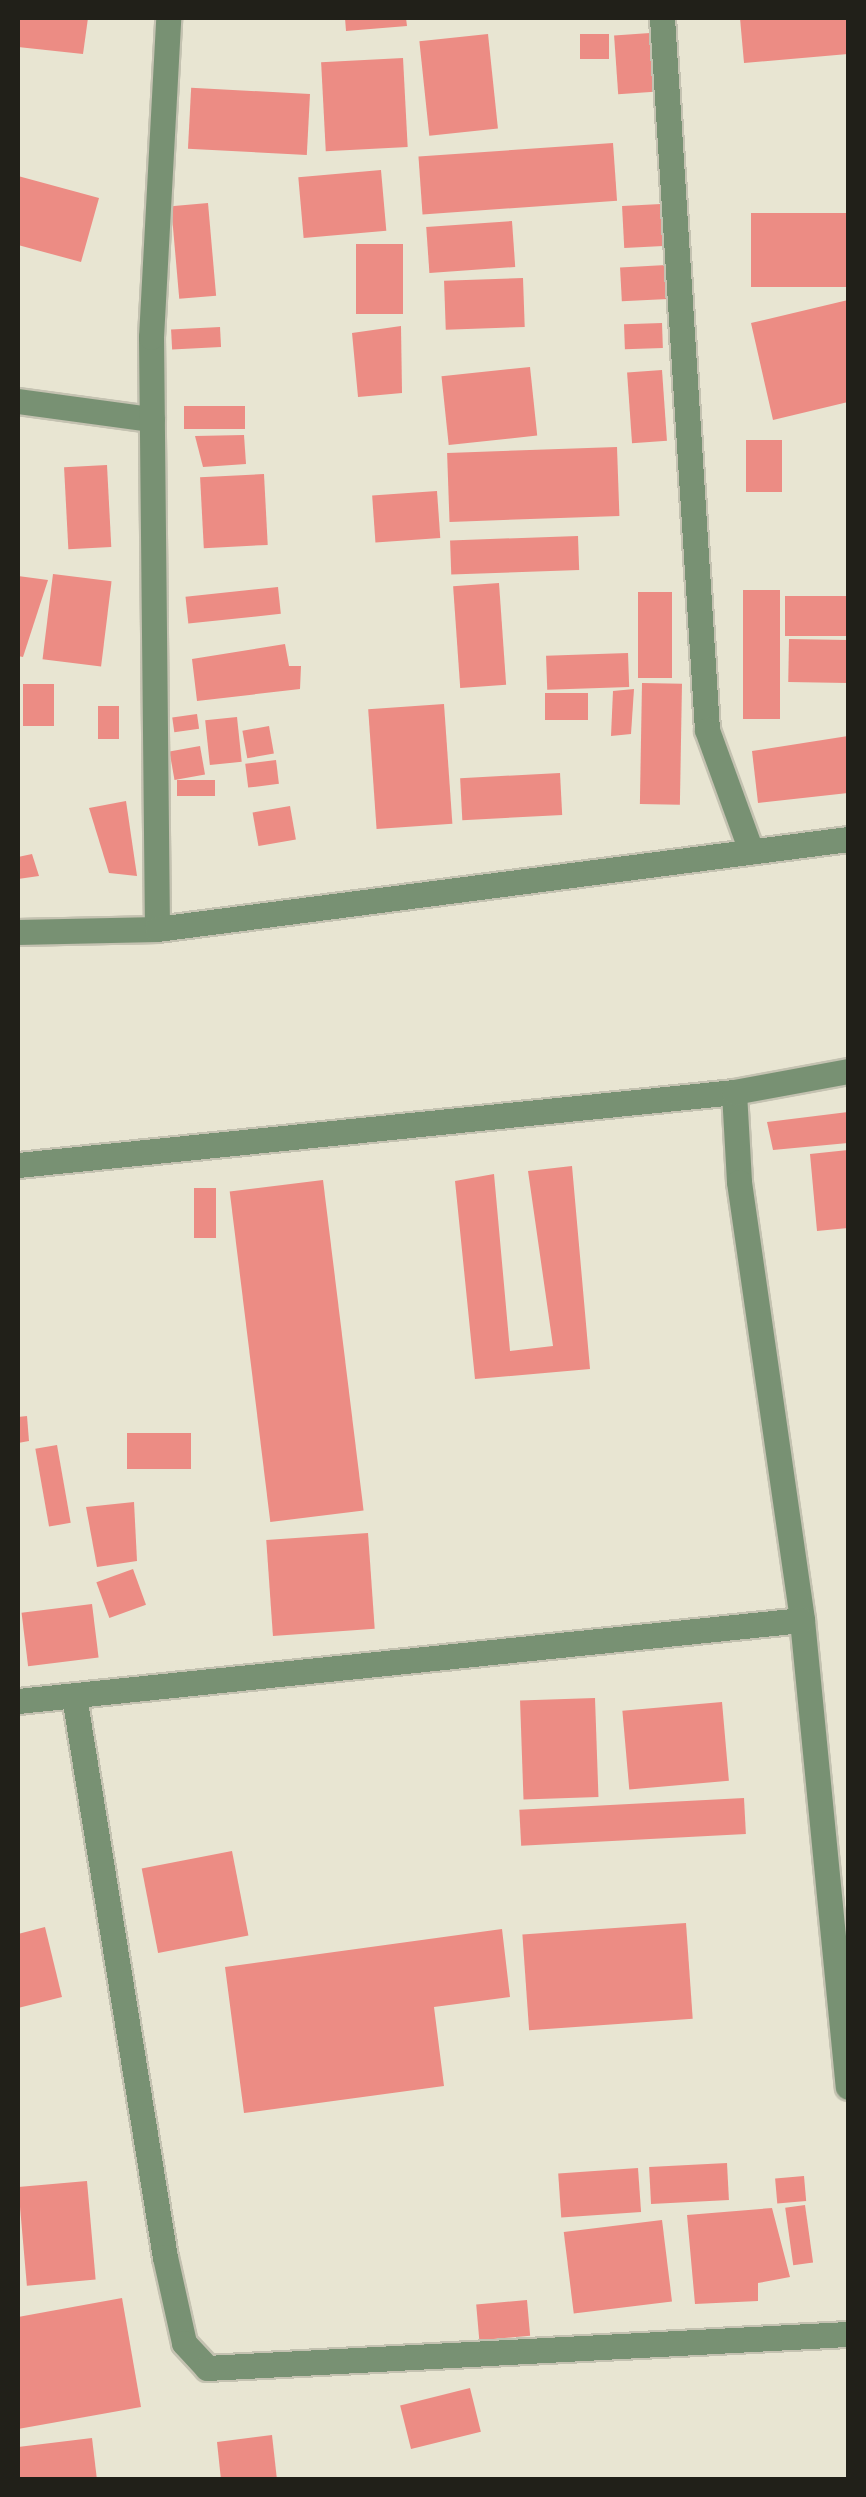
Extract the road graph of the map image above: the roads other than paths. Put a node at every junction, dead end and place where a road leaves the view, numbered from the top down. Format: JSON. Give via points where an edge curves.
{"nodes":[{"id":1,"x":168,"y":18,"type":"edge"},
{"id":2,"x":662,"y":18,"type":"edge"},
{"id":3,"x":18,"y":401,"type":"edge"},
{"id":4,"x":152,"y":419,"type":"junction"},
{"id":5,"x":848,"y":839,"type":"edge"},
{"id":6,"x":751,"y":851,"type":"junction"},
{"id":7,"x":157,"y":929,"type":"junction"},
{"id":8,"x":18,"y":932,"type":"edge"},
{"id":9,"x":848,"y":1071,"type":"edge"},
{"id":10,"x":734,"y":1092,"type":"junction"},
{"id":11,"x":18,"y":1165,"type":"edge"},
{"id":12,"x":802,"y":1620,"type":"junction"},
{"id":13,"x":74,"y":1696,"type":"junction"},
{"id":14,"x":18,"y":1701,"type":"edge"},
{"id":15,"x":848,"y":2087,"type":"edge"},
{"id":16,"x":848,"y":2334,"type":"edge"}],
"edges":[{"from":1,"to":4,"type":"street"},
{"from":2,"to":6,"type":"street","via":[[707,730]]},
{"from":3,"to":4,"type":"street"},
{"from":4,"to":7,"type":"street"},
{"from":5,"to":6,"type":"street"},
{"from":6,"to":7,"type":"street"},
{"from":7,"to":8,"type":"street"},
{"from":9,"to":10,"type":"street"},
{"from":10,"to":11,"type":"street"},
{"from":10,"to":12,"type":"street","via":[[739,1182]]},
{"from":12,"to":13,"type":"street"},
{"from":12,"to":15,"type":"street"},
{"from":13,"to":14,"type":"street"},
{"from":13,"to":16,"type":"street","via":[[165,2258],[184,2343],[207,2368]]}]}
